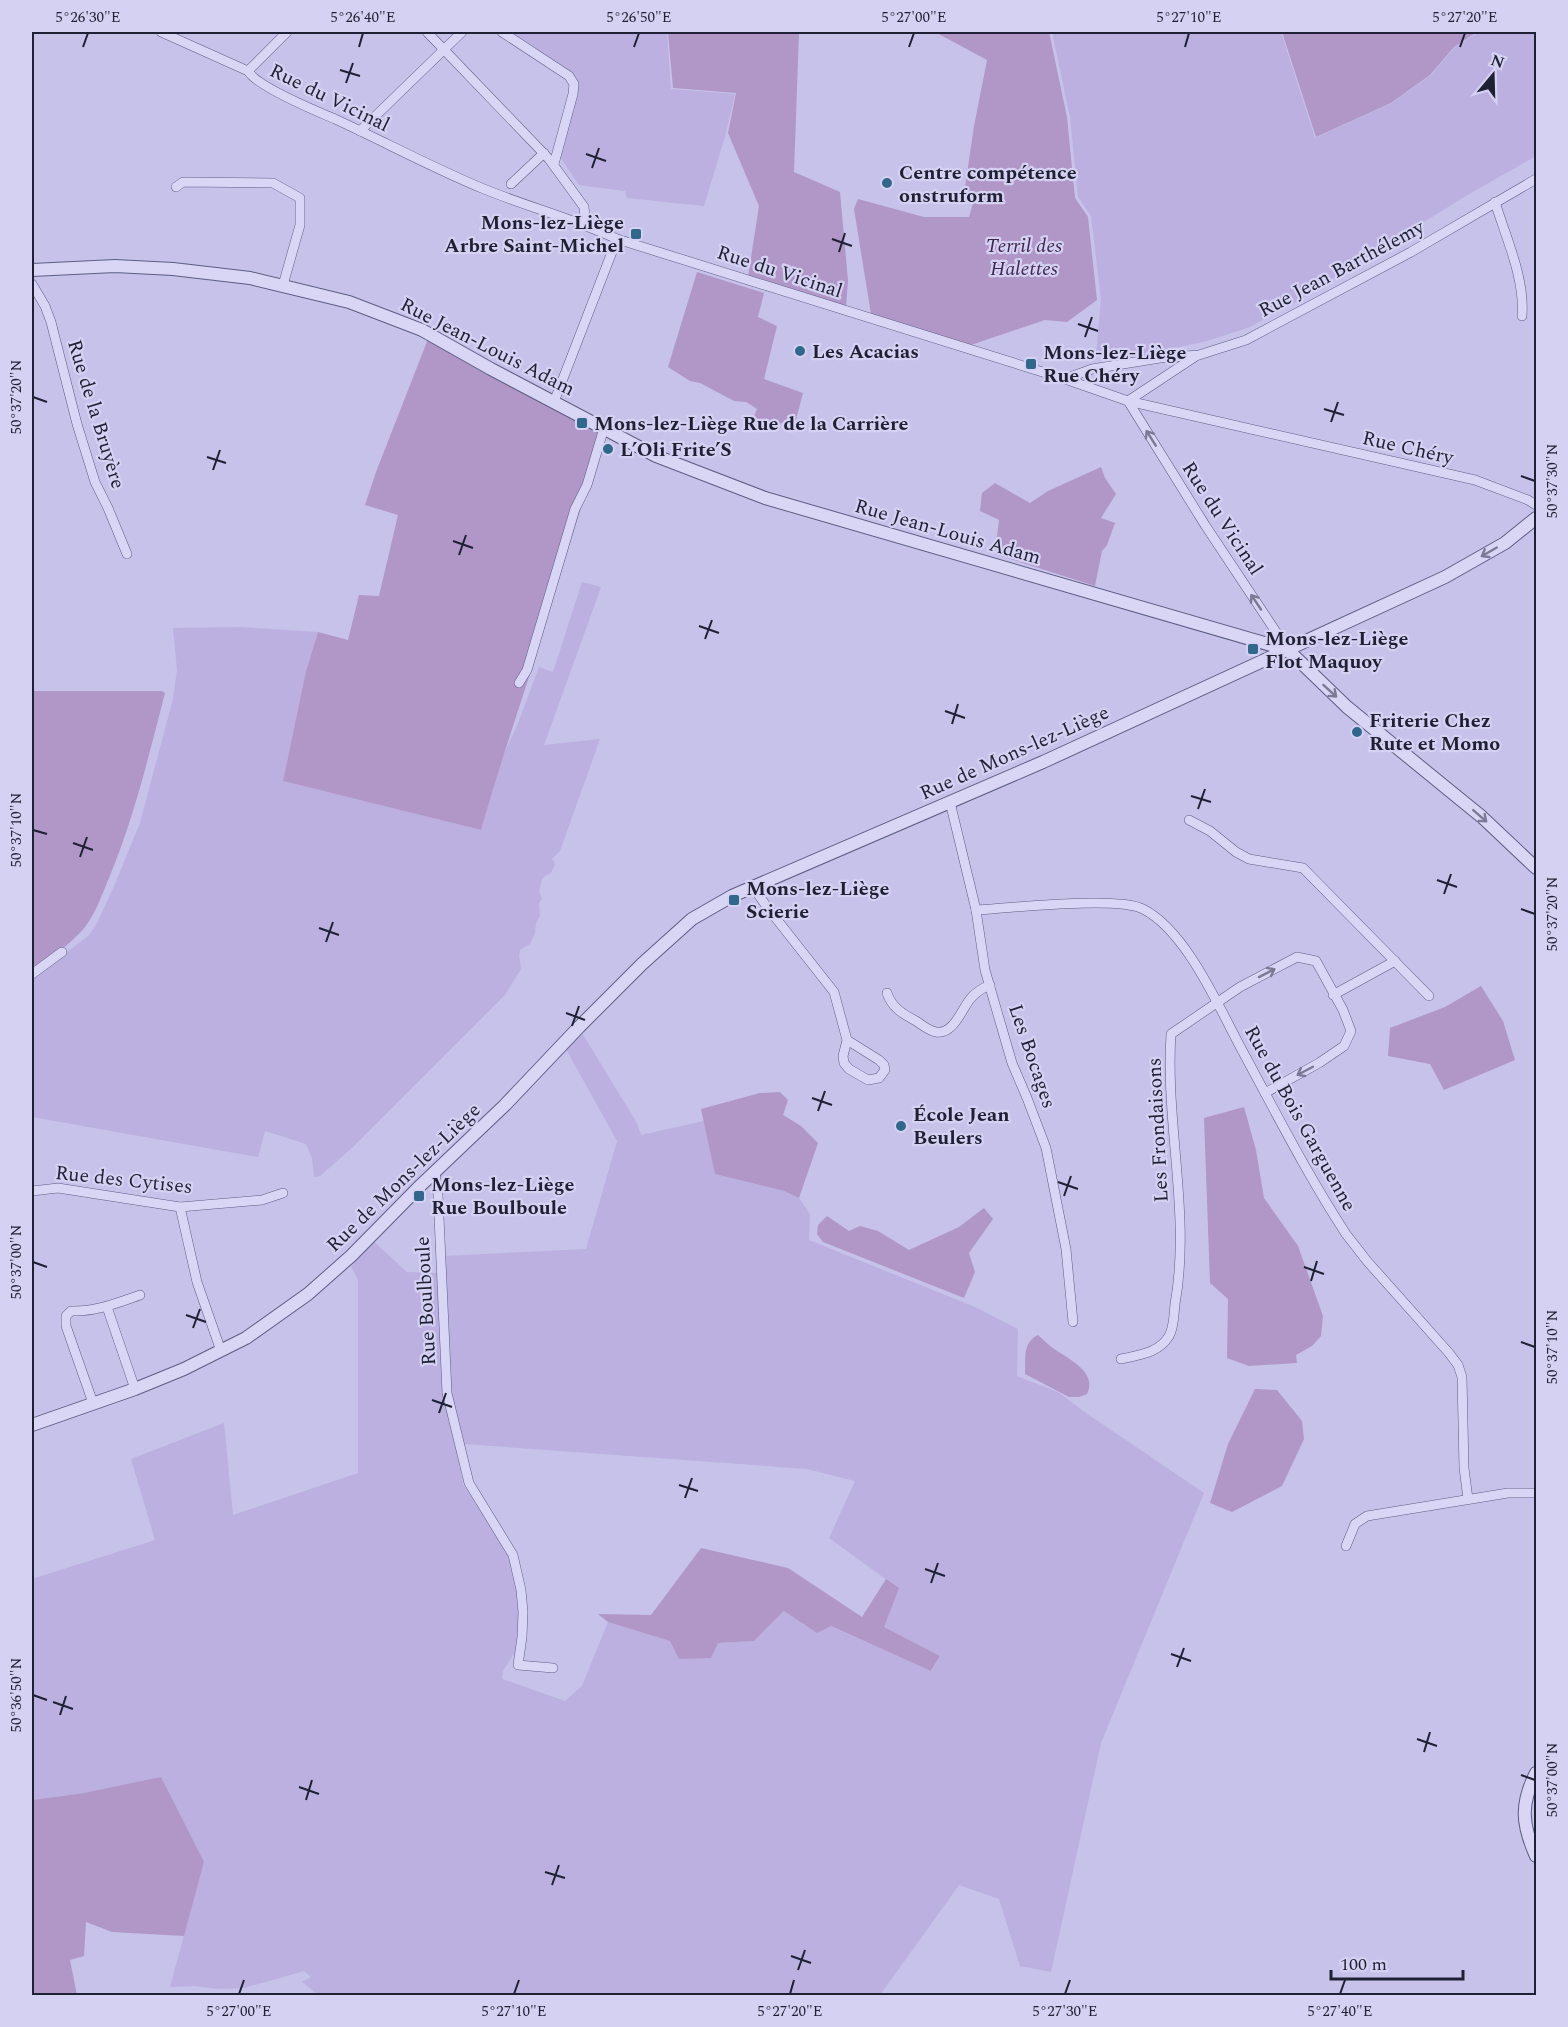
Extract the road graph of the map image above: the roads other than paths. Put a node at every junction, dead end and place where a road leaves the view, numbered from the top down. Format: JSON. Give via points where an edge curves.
{"nodes":[{"id":1,"x":160,"y":32,"type":"edge"},
{"id":2,"x":287,"y":32,"type":"edge"},
{"id":3,"x":427,"y":32,"type":"edge"},
{"id":4,"x":462,"y":32,"type":"edge"},
{"id":5,"x":502,"y":32,"type":"edge"},
{"id":6,"x":444,"y":49,"type":"junction"},
{"id":7,"x":248,"y":71,"type":"junction"},
{"id":8,"x":360,"y":131,"type":"junction"},
{"id":9,"x":544,"y":153,"type":"junction"},
{"id":10,"x":554,"y":164,"type":"junction"},
{"id":11,"x":1536,"y":179,"type":"edge"},
{"id":12,"x":511,"y":184,"type":"dead end"},
{"id":13,"x":176,"y":187,"type":"dead end"},
{"id":14,"x":1496,"y":202,"type":"junction"},
{"id":15,"x":583,"y":223,"type":"junction"},
{"id":16,"x":617,"y":239,"type":"junction"},
{"id":17,"x":32,"y":270,"type":"edge"},
{"id":18,"x":32,"y":285,"type":"edge"},
{"id":19,"x":283,"y":285,"type":"junction"},
{"id":20,"x":1522,"y":316,"type":"dead end"},
{"id":21,"x":1199,"y":355,"type":"junction"},
{"id":22,"x":1065,"y":379,"type":"junction"},
{"id":23,"x":1128,"y":401,"type":"junction"},
{"id":24,"x":554,"y":402,"type":"junction"},
{"id":25,"x":604,"y":428,"type":"junction"},
{"id":26,"x":1536,"y":506,"type":"edge"},
{"id":27,"x":1536,"y":518,"type":"edge"},
{"id":28,"x":128,"y":554,"type":"dead end"},
{"id":29,"x":1288,"y":650,"type":"junction"},
{"id":30,"x":519,"y":683,"type":"dead end"},
{"id":31,"x":950,"y":802,"type":"junction"},
{"id":32,"x":1189,"y":820,"type":"dead end"},
{"id":33,"x":1536,"y":868,"type":"edge"},
{"id":34,"x":753,"y":887,"type":"junction"},
{"id":35,"x":976,"y":910,"type":"junction"},
{"id":36,"x":62,"y":952,"type":"dead end"},
{"id":37,"x":1395,"y":961,"type":"junction"},
{"id":38,"x":32,"y":974,"type":"edge"},
{"id":39,"x":990,"y":985,"type":"junction"},
{"id":40,"x":887,"y":993,"type":"dead end"},
{"id":41,"x":1333,"y":995,"type":"junction"},
{"id":42,"x":1429,"y":996,"type":"dead end"},
{"id":43,"x":1216,"y":1002,"type":"junction"},
{"id":44,"x":847,"y":1040,"type":"junction"},
{"id":45,"x":1265,"y":1093,"type":"junction"},
{"id":46,"x":435,"y":1172,"type":"junction"},
{"id":47,"x":32,"y":1191,"type":"edge"},
{"id":48,"x":283,"y":1193,"type":"dead end"},
{"id":49,"x":180,"y":1207,"type":"junction"},
{"id":50,"x":140,"y":1295,"type":"dead end"},
{"id":51,"x":108,"y":1307,"type":"junction"},
{"id":52,"x":1073,"y":1322,"type":"dead end"},
{"id":53,"x":221,"y":1351,"type":"junction"},
{"id":54,"x":1121,"y":1359,"type":"dead end"},
{"id":55,"x":135,"y":1389,"type":"junction"},
{"id":56,"x":93,"y":1403,"type":"junction"},
{"id":57,"x":32,"y":1425,"type":"edge"},
{"id":58,"x":1536,"y":1493,"type":"edge"},
{"id":59,"x":1468,"y":1499,"type":"junction"},
{"id":60,"x":1346,"y":1546,"type":"dead end"},
{"id":61,"x":554,"y":1668,"type":"dead end"},
{"id":62,"x":1536,"y":1773,"type":"edge"},
{"id":63,"x":1536,"y":1856,"type":"edge"}],
"edges":[{"from":1,"to":7,"type":"street","name":"Rue du Vicinal"},
{"from":2,"to":7,"type":"street"},
{"from":3,"to":6,"type":"street"},
{"from":4,"to":6,"type":"street"},
{"from":5,"to":10,"type":"street","via":[[565,73],[574,84]]},
{"from":6,"to":8,"type":"street"},
{"from":6,"to":9,"type":"street"},
{"from":7,"to":8,"type":"street","name":"Rue du Vicinal","via":[[262,85]]},
{"from":8,"to":15,"type":"street","name":"Rue du Vicinal","via":[[485,189]]},
{"from":9,"to":10,"type":"street"},
{"from":9,"to":12,"type":"street"},
{"from":10,"to":15,"type":"street","via":[[584,207]]},
{"from":11,"to":14,"type":"street","name":"Rue Jean Barthélemy"},
{"from":13,"to":19,"type":"street","via":[[183,182],[273,183],[300,198],[300,225]]},
{"from":14,"to":20,"type":"street","via":[[1520,282]]},
{"from":14,"to":21,"type":"street","name":"Rue Jean Barthélemy","via":[[1246,340]]},
{"from":15,"to":16,"type":"street","name":"Rue du Vicinal"},
{"from":16,"to":22,"type":"street","name":"Rue du Vicinal"},
{"from":16,"to":24,"type":"street"},
{"from":17,"to":19,"type":"street","name":"Rue Jean-Louis Adam","via":[[115,266],[173,269]]},
{"from":18,"to":28,"type":"street","name":"Rue de la Bruyère","via":[[51,322],[95,482]]},
{"from":19,"to":24,"type":"street","name":"Rue Jean-Louis Adam","via":[[349,302],[422,330]]},
{"from":21,"to":22,"type":"street","name":"Rue Jean Barthélemy","via":[[1092,369]]},
{"from":21,"to":23,"type":"street","name":"Rue Jean Barthélemy"},
{"from":22,"to":23,"type":"street","name":"Rue du Vicinal"},
{"from":23,"to":26,"type":"street","name":"Rue Chéry","via":[[1475,480]]},
{"from":29,"to":23,"type":"street","name":"Rue du Vicinal","one_way":true},
{"from":24,"to":25,"type":"street","name":"Rue Jean-Louis Adam"},
{"from":25,"to":29,"type":"street","name":"Rue Jean-Louis Adam","via":[[656,456],[765,498]]},
{"from":25,"to":30,"type":"street","via":[[587,485],[575,509],[527,670]]},
{"from":27,"to":29,"type":"street","name":"Rue de Mons-lez-Liège","one_way":true,"via":[[1505,543],[1446,577]]},
{"from":29,"to":31,"type":"street","name":"Rue de Mons-lez-Liège"},
{"from":29,"to":33,"type":"street","one_way":true,"via":[[1347,707],[1482,817]]},
{"from":31,"to":34,"type":"street","name":"Rue de Mons-lez-Liège"},
{"from":31,"to":35,"type":"street","name":"Les Bocages"},
{"from":32,"to":37,"type":"street","via":[[1249,859],[1303,868]]},
{"from":34,"to":44,"type":"street","via":[[834,992]]},
{"from":34,"to":46,"type":"street","name":"Rue de Mons-lez-Liège","via":[[693,920],[642,964]]},
{"from":35,"to":39,"type":"street","name":"Les Bocages"},
{"from":35,"to":43,"type":"street","name":"Rue du Bois Garguenne","via":[[1110,904],[1142,908],[1163,922],[1200,970]]},
{"from":36,"to":38,"type":"street"},
{"from":37,"to":41,"type":"street"},
{"from":37,"to":42,"type":"street"},
{"from":39,"to":40,"type":"street","via":[[969,999],[949,1029],[938,1032],[898,1011]]},
{"from":39,"to":52,"type":"street","name":"Les Bocages","via":[[1012,1063],[1046,1148],[1066,1249]]},
{"from":43,"to":41,"type":"street","name":"Les Frondaisons","one_way":true,"via":[[1297,957],[1316,961]]},
{"from":41,"to":45,"type":"street","name":"Les Frondaisons","one_way":true,"via":[[1351,1031],[1344,1046]]},
{"from":43,"to":45,"type":"street","name":"Rue du Bois Garguenne"},
{"from":43,"to":54,"type":"street","name":"Les Frondaisons","via":[[1171,1034],[1169,1060],[1181,1228],[1178,1288],[1170,1335],[1154,1352]]},
{"from":44,"to":44,"type":"street","via":[[882,1062],[885,1070],[879,1078],[868,1080],[847,1066],[843,1056]]},
{"from":45,"to":59,"type":"street","name":"Rue du Bois Garguenne","via":[[1354,1246],[1458,1365]]},
{"from":46,"to":53,"type":"street","name":"Rue de Mons-lez-Liège","via":[[308,1294]]},
{"from":46,"to":61,"type":"street","name":"Rue Boulboule","via":[[447,1393],[469,1483],[513,1555],[523,1612],[518,1665]]},
{"from":47,"to":49,"type":"street","name":"Rue des Cytises","via":[[58,1188]]},
{"from":48,"to":49,"type":"street","name":"Rue des Cytises","via":[[261,1200]]},
{"from":49,"to":53,"type":"street","via":[[197,1282]]},
{"from":50,"to":51,"type":"street"},
{"from":51,"to":55,"type":"street"},
{"from":51,"to":56,"type":"street","via":[[71,1311],[66,1316]]},
{"from":53,"to":55,"type":"street","name":"Rue de Mons-lez-Liège"},
{"from":55,"to":56,"type":"street","name":"Rue de Mons-lez-Liège"},
{"from":56,"to":57,"type":"street","name":"Rue de Mons-lez-Liège"},
{"from":58,"to":59,"type":"street"},
{"from":59,"to":60,"type":"street","via":[[1367,1516],[1354,1524]]},
{"from":62,"to":63,"type":"street","via":[[1523,1811]]}]}
